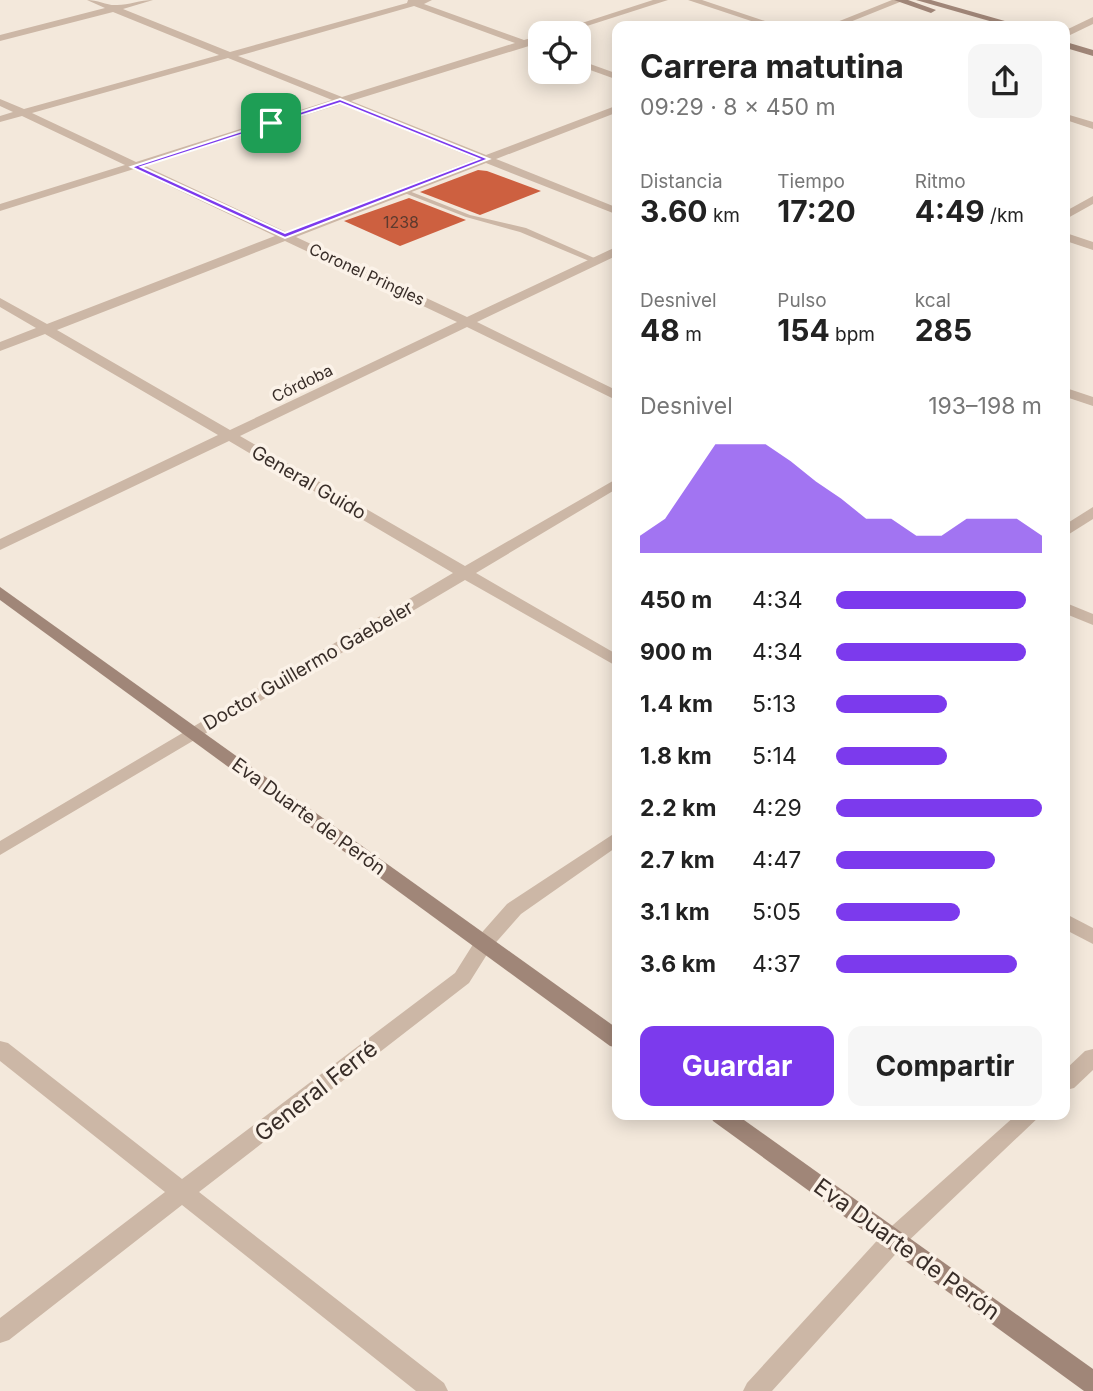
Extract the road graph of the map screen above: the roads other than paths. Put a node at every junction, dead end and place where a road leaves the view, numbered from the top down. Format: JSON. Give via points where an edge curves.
{"nodes":[{"id":1,"x":92,"y":0,"type":"edge"},
{"id":2,"x":148,"y":0,"type":"edge"},
{"id":3,"x":404,"y":0,"type":"edge"},
{"id":4,"x":427,"y":0,"type":"edge"},
{"id":5,"x":663,"y":0,"type":"edge"},
{"id":6,"x":693,"y":0,"type":"edge"},
{"id":7,"x":899,"y":0,"type":"edge"},
{"id":8,"x":921,"y":0,"type":"edge"},
{"id":9,"x":415,"y":4,"type":"junction"},
{"id":10,"x":114,"y":9,"type":"junction"},
{"id":11,"x":1093,"y":20,"type":"edge"},
{"id":12,"x":759,"y":21,"type":"edge"},
{"id":13,"x":845,"y":21,"type":"edge"},
{"id":14,"x":974,"y":21,"type":"edge"},
{"id":15,"x":999,"y":21,"type":"edge"},
{"id":16,"x":591,"y":22,"type":"edge"},
{"id":17,"x":1070,"y":32,"type":"edge"},
{"id":18,"x":0,"y":38,"type":"edge"},
{"id":19,"x":1070,"y":40,"type":"edge"},
{"id":20,"x":528,"y":42,"type":"edge"},
{"id":21,"x":524,"y":43,"type":"junction"},
{"id":22,"x":528,"y":45,"type":"edge"},
{"id":23,"x":1070,"y":47,"type":"edge"},
{"id":24,"x":1093,"y":47,"type":"edge"},
{"id":25,"x":1093,"y":53,"type":"edge"},
{"id":26,"x":228,"y":54,"type":"junction"},
{"id":27,"x":591,"y":67,"type":"edge"},
{"id":28,"x":612,"y":75,"type":"edge"},
{"id":29,"x":340,"y":101,"type":"junction"},
{"id":30,"x":0,"y":102,"type":"edge"},
{"id":31,"x":612,"y":110,"type":"edge"},
{"id":32,"x":22,"y":113,"type":"junction"},
{"id":33,"x":1070,"y":118,"type":"edge"},
{"id":34,"x":0,"y":119,"type":"edge"},
{"id":35,"x":1093,"y":126,"type":"edge"},
{"id":36,"x":485,"y":159,"type":"junction"},
{"id":37,"x":134,"y":167,"type":"junction"},
{"id":38,"x":404,"y":191,"type":"junction"},
{"id":39,"x":1093,"y":200,"type":"edge"},
{"id":40,"x":0,"y":208,"type":"edge"},
{"id":41,"x":612,"y":210,"type":"edge"},
{"id":42,"x":1070,"y":214,"type":"edge"},
{"id":43,"x":285,"y":236,"type":"junction"},
{"id":44,"x":1070,"y":238,"type":"edge"},
{"id":45,"x":1093,"y":246,"type":"edge"},
{"id":46,"x":612,"y":253,"type":"edge"},
{"id":47,"x":597,"y":261,"type":"junction"},
{"id":48,"x":0,"y":302,"type":"edge"},
{"id":49,"x":469,"y":323,"type":"junction"},
{"id":50,"x":45,"y":329,"type":"junction"},
{"id":51,"x":0,"y":347,"type":"edge"},
{"id":52,"x":1070,"y":393,"type":"edge"},
{"id":53,"x":612,"y":394,"type":"edge"},
{"id":54,"x":1093,"y":402,"type":"edge"},
{"id":55,"x":231,"y":437,"type":"junction"},
{"id":56,"x":612,"y":486,"type":"edge"},
{"id":57,"x":1093,"y":512,"type":"edge"},
{"id":58,"x":1070,"y":528,"type":"edge"},
{"id":59,"x":0,"y":545,"type":"edge"},
{"id":60,"x":466,"y":572,"type":"junction"},
{"id":61,"x":0,"y":592,"type":"edge"},
{"id":62,"x":1070,"y":610,"type":"edge"},
{"id":63,"x":1093,"y":620,"type":"edge"},
{"id":64,"x":612,"y":658,"type":"edge"},
{"id":65,"x":194,"y":732,"type":"junction"},
{"id":66,"x":612,"y":841,"type":"edge"},
{"id":67,"x":0,"y":849,"type":"edge"},
{"id":68,"x":1070,"y":923,"type":"edge"},
{"id":69,"x":1093,"y":937,"type":"edge"},
{"id":70,"x":484,"y":943,"type":"junction"},
{"id":71,"x":612,"y":1036,"type":"edge"},
{"id":72,"x":0,"y":1049,"type":"edge"},
{"id":73,"x":1093,"y":1057,"type":"edge"},
{"id":74,"x":1070,"y":1078,"type":"edge"},
{"id":75,"x":728,"y":1120,"type":"edge"},
{"id":76,"x":1025,"y":1120,"type":"edge"},
{"id":77,"x":183,"y":1193,"type":"junction"},
{"id":78,"x":894,"y":1240,"type":"junction"},
{"id":79,"x":0,"y":1332,"type":"edge"},
{"id":80,"x":1093,"y":1383,"type":"edge"},
{"id":81,"x":435,"y":1391,"type":"edge"},
{"id":82,"x":756,"y":1391,"type":"edge"}],
"edges":[{"from":1,"to":10,"type":"street"},
{"from":2,"to":10,"type":"street"},
{"from":3,"to":9,"type":"street"},
{"from":4,"to":9,"type":"street"},
{"from":5,"to":16,"type":"street"},
{"from":6,"to":12,"type":"street"},
{"from":7,"to":13,"type":"street"},
{"from":7,"to":14,"type":"main road"},
{"from":8,"to":15,"type":"main road"},
{"from":9,"to":21,"type":"street"},
{"from":9,"to":26,"type":"street"},
{"from":10,"to":18,"type":"street"},
{"from":10,"to":26,"type":"street"},
{"from":11,"to":17,"type":"street"},
{"from":19,"to":24,"type":"main road"},
{"from":20,"to":21,"type":"street"},
{"from":21,"to":22,"type":"street"},
{"from":21,"to":29,"type":"street"},
{"from":23,"to":25,"type":"main road"},
{"from":26,"to":29,"type":"street"},
{"from":26,"to":32,"type":"street"},
{"from":27,"to":28,"type":"street"},
{"from":29,"to":36,"type":"street"},
{"from":29,"to":37,"type":"street"},
{"from":30,"to":32,"type":"street","name":"Coronel Pringles"},
{"from":31,"to":36,"type":"street"},
{"from":32,"to":34,"type":"street"},
{"from":32,"to":37,"type":"street","name":"Coronel Pringles"},
{"from":33,"to":35,"type":"street"},
{"from":36,"to":38,"type":"street"},
{"from":36,"to":41,"type":"street"},
{"from":37,"to":40,"type":"street"},
{"from":37,"to":43,"type":"street","name":"Coronel Pringles"},
{"from":38,"to":43,"type":"street"},
{"from":38,"to":47,"type":"lane","via":[[468,216],[523,230]]},
{"from":39,"to":42,"type":"street"},
{"from":43,"to":49,"type":"street","name":"Coronel Pringles"},
{"from":43,"to":50,"type":"street"},
{"from":44,"to":45,"type":"street"},
{"from":46,"to":47,"type":"street","name":"Córdoba"},
{"from":47,"to":49,"type":"street","name":"Córdoba"},
{"from":48,"to":50,"type":"street","name":"General Guido"},
{"from":49,"to":53,"type":"street","name":"Coronel Pringles"},
{"from":49,"to":55,"type":"street","name":"Córdoba"},
{"from":50,"to":51,"type":"street"},
{"from":50,"to":55,"type":"street","name":"General Guido"},
{"from":52,"to":54,"type":"street"},
{"from":55,"to":59,"type":"street","name":"Córdoba"},
{"from":55,"to":60,"type":"street","name":"General Guido"},
{"from":56,"to":60,"type":"street","name":"Doctor Guillermo Gaebeler"},
{"from":57,"to":58,"type":"street"},
{"from":60,"to":64,"type":"street","name":"General Guido"},
{"from":60,"to":65,"type":"street","name":"Doctor Guillermo Gaebeler"},
{"from":61,"to":65,"type":"main road","name":"Eva Duarte de Perón"},
{"from":62,"to":63,"type":"street"},
{"from":65,"to":67,"type":"street","name":"Doctor Guillermo Gaebeler"},
{"from":65,"to":70,"type":"main road","name":"Eva Duarte de Perón"},
{"from":66,"to":70,"type":"street","name":"General Ferré","via":[[514,909]]},
{"from":68,"to":69,"type":"street"},
{"from":70,"to":71,"type":"main road","name":"Eva Duarte de Perón"},
{"from":70,"to":77,"type":"street","name":"General Ferré","via":[[461,978]]},
{"from":72,"to":77,"type":"street"},
{"from":73,"to":74,"type":"street"},
{"from":75,"to":78,"type":"main road","name":"Eva Duarte de Perón"},
{"from":76,"to":78,"type":"street"},
{"from":77,"to":79,"type":"street","name":"General Ferré"},
{"from":77,"to":81,"type":"street"},
{"from":78,"to":80,"type":"main road","name":"Eva Duarte de Perón"},
{"from":78,"to":82,"type":"street"}]}
